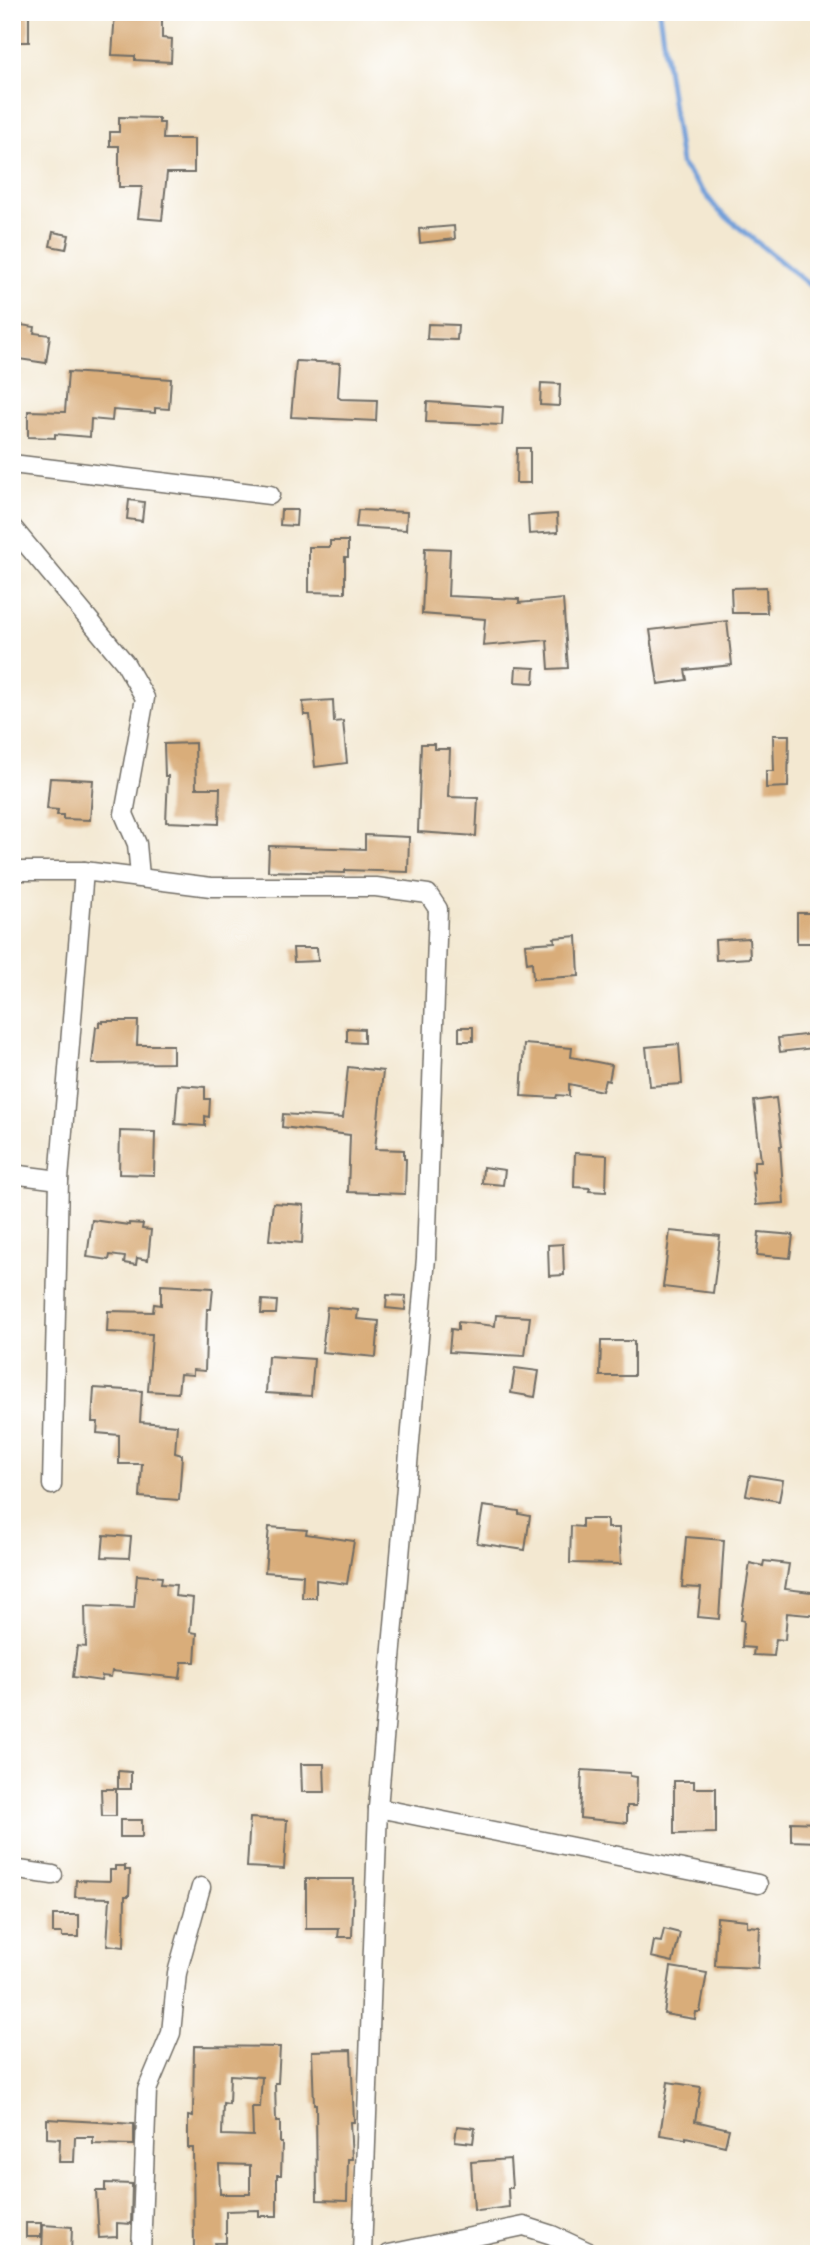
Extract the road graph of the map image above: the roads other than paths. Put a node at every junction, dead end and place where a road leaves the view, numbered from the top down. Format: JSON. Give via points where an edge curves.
{"nodes":[{"id":1,"x":12,"y":464,"type":"edge"},
{"id":2,"x":270,"y":495,"type":"dead end"},
{"id":3,"x":12,"y":527,"type":"edge"},
{"id":4,"x":12,"y":871,"type":"edge"},
{"id":5,"x":84,"y":871,"type":"junction"},
{"id":6,"x":140,"y":876,"type":"junction"},
{"id":7,"x":12,"y":1174,"type":"edge"},
{"id":8,"x":60,"y":1180,"type":"junction"},
{"id":9,"x":52,"y":1485,"type":"dead end"},
{"id":10,"x":378,"y":1808,"type":"junction"},
{"id":11,"x":12,"y":1869,"type":"edge"},
{"id":12,"x":52,"y":1875,"type":"dead end"},
{"id":13,"x":758,"y":1884,"type":"dead end"},
{"id":14,"x":201,"y":1887,"type":"dead end"},
{"id":15,"x":141,"y":2254,"type":"edge"},
{"id":16,"x":362,"y":2254,"type":"edge"},
{"id":17,"x":389,"y":2254,"type":"edge"},
{"id":18,"x":593,"y":2254,"type":"edge"}],
"edges":[{"from":1,"to":2,"type":"street"},
{"from":3,"to":6,"type":"street","via":[[125,663],[145,698],[124,814],[137,844]]},
{"from":4,"to":5,"type":"street"},
{"from":5,"to":6,"type":"street"},
{"from":5,"to":8,"type":"street"},
{"from":6,"to":10,"type":"street","via":[[211,887],[376,887],[428,894],[438,909],[426,1258]]},
{"from":7,"to":8,"type":"street"},
{"from":8,"to":9,"type":"street"},
{"from":10,"to":13,"type":"street"},
{"from":10,"to":16,"type":"street"},
{"from":11,"to":12,"type":"street"},
{"from":14,"to":15,"type":"street","via":[[177,1973],[171,2033],[147,2090]]},
{"from":17,"to":18,"type":"street","via":[[524,2227]]}]}
